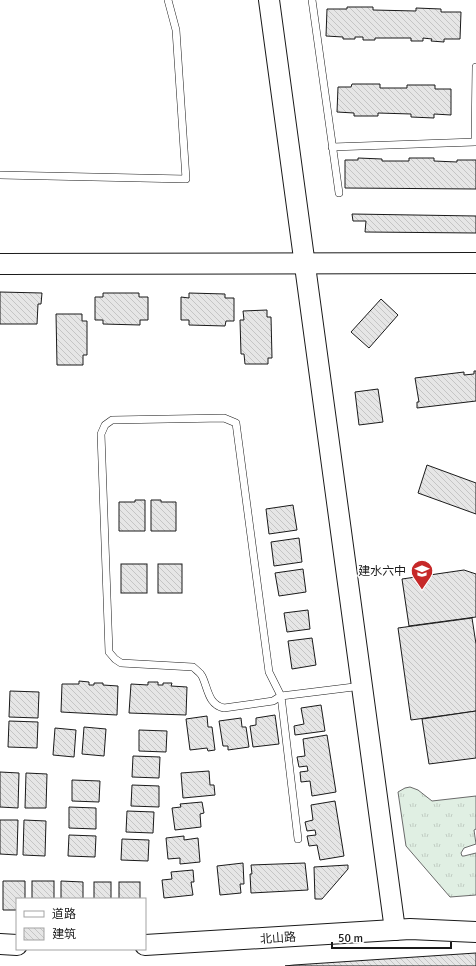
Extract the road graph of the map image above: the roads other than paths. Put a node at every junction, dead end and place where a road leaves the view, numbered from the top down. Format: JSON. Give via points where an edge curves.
{"nodes":[{"id":1,"x":168,"y":0,"type":"edge"},
{"id":2,"x":269,"y":0,"type":"edge"},
{"id":3,"x":312,"y":0,"type":"edge"},
{"id":4,"x":476,"y":67,"type":"edge"},
{"id":5,"x":332,"y":147,"type":"junction"},
{"id":6,"x":0,"y":175,"type":"edge"},
{"id":7,"x":339,"y":193,"type":"dead end"},
{"id":8,"x":476,"y":262,"type":"edge"},
{"id":9,"x":304,"y":263,"type":"junction"},
{"id":10,"x":0,"y":264,"type":"edge"},
{"id":11,"x":362,"y":686,"type":"junction"},
{"id":12,"x":281,"y":696,"type":"junction"},
{"id":13,"x":298,"y":839,"type":"dead end"},
{"id":14,"x":476,"y":918,"type":"edge"},
{"id":15,"x":403,"y":930,"type":"junction"},
{"id":16,"x":476,"y":932,"type":"edge"},
{"id":17,"x":0,"y":944,"type":"edge"},
{"id":18,"x":16,"y":945,"type":"edge"},
{"id":19,"x":146,"y":945,"type":"edge"}],
"edges":[{"from":1,"to":6,"type":"lane","via":[[176,30],[186,178]]},
{"from":2,"to":9,"type":"street"},
{"from":3,"to":5,"type":"lane"},
{"from":4,"to":5,"type":"lane","via":[[475,142]]},
{"from":5,"to":7,"type":"lane"},
{"from":8,"to":9,"type":"street"},
{"from":9,"to":10,"type":"street"},
{"from":9,"to":11,"type":"street"},
{"from":11,"to":12,"type":"lane"},
{"from":11,"to":15,"type":"street"},
{"from":12,"to":12,"type":"lane","via":[[269,672],[236,424],[224,418],[112,420],[105,425],[101,434],[109,652],[121,663],[193,667],[202,677],[211,700],[220,708],[273,701]]},
{"from":12,"to":13,"type":"lane"},
{"from":14,"to":15,"type":"street","name":"北山路"},
{"from":15,"to":16,"type":"street","name":"北山路"},
{"from":15,"to":19,"type":"street","name":"北山路"},
{"from":17,"to":18,"type":"street"}]}
